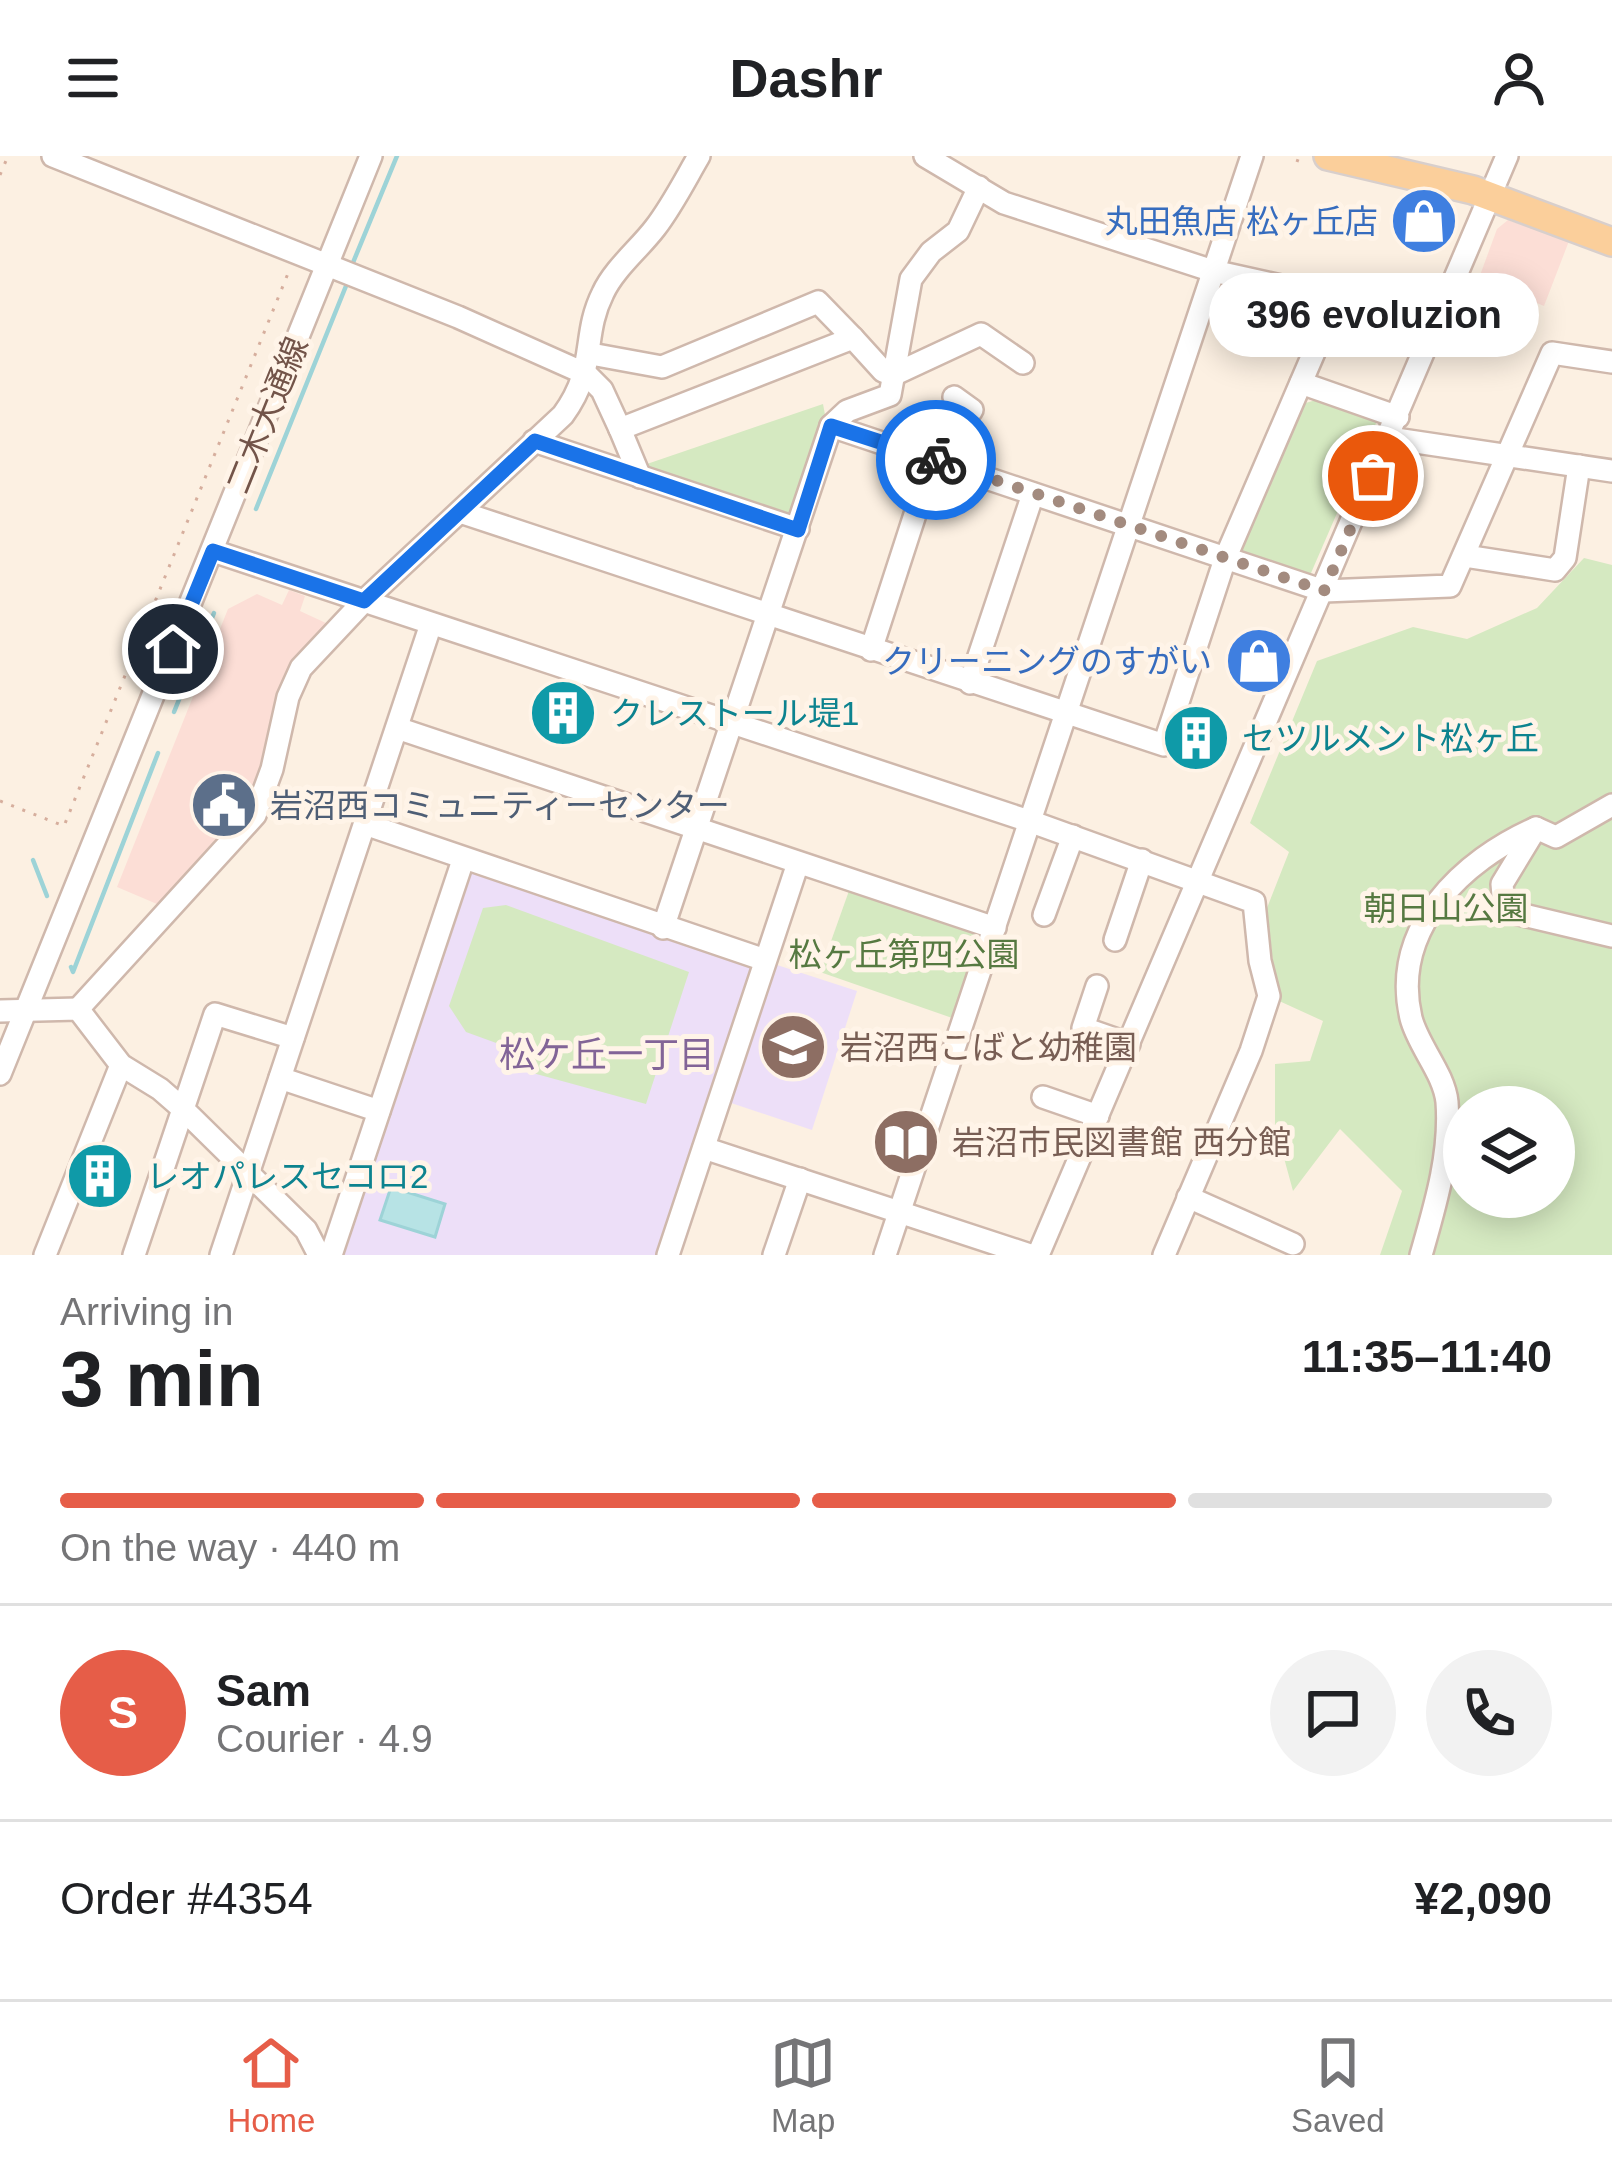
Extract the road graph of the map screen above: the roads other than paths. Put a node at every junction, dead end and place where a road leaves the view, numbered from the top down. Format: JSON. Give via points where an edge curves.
{"nodes":[{"id":1,"x":53,"y":156,"type":"edge"},
{"id":2,"x":371,"y":156,"type":"edge"},
{"id":3,"x":699,"y":156,"type":"edge"},
{"id":4,"x":925,"y":156,"type":"edge"},
{"id":5,"x":1252,"y":156,"type":"edge"},
{"id":6,"x":1328,"y":156,"type":"edge"},
{"id":7,"x":1507,"y":156,"type":"edge"},
{"id":8,"x":979,"y":187,"type":"junction"},
{"id":9,"x":1492,"y":196,"type":"junction"},
{"id":10,"x":1612,"y":242,"type":"edge"},
{"id":11,"x":327,"y":266,"type":"junction"},
{"id":12,"x":1213,"y":271,"type":"junction"},
{"id":13,"x":1337,"y":299,"type":"junction"},
{"id":14,"x":1439,"y":321,"type":"junction"},
{"id":15,"x":853,"y":338,"type":"junction"},
{"id":16,"x":1612,"y":362,"type":"edge"},
{"id":17,"x":1023,"y":363,"type":"dead end"},
{"id":18,"x":588,"y":364,"type":"junction"},
{"id":19,"x":893,"y":375,"type":"junction"},
{"id":20,"x":1301,"y":383,"type":"junction"},
{"id":21,"x":953,"y":397,"type":"dead end"},
{"id":22,"x":831,"y":426,"type":"junction"},
{"id":23,"x":1393,"y":428,"type":"junction"},
{"id":24,"x":620,"y":429,"type":"junction"},
{"id":25,"x":535,"y":441,"type":"junction"},
{"id":26,"x":1506,"y":455,"type":"junction"},
{"id":27,"x":933,"y":459,"type":"junction"},
{"id":28,"x":1580,"y":466,"type":"junction"},
{"id":29,"x":1612,"y":471,"type":"edge"},
{"id":30,"x":640,"y":476,"type":"junction"},
{"id":31,"x":1033,"y":494,"type":"junction"},
{"id":32,"x":460,"y":512,"type":"junction"},
{"id":33,"x":1130,"y":526,"type":"junction"},
{"id":34,"x":798,"y":530,"type":"junction"},
{"id":35,"x":213,"y":551,"type":"junction"},
{"id":36,"x":1465,"y":556,"type":"junction"},
{"id":37,"x":1225,"y":559,"type":"junction"},
{"id":38,"x":1324,"y":591,"type":"junction"},
{"id":39,"x":364,"y":601,"type":"junction"},
{"id":40,"x":768,"y":616,"type":"junction"},
{"id":41,"x":431,"y":624,"type":"junction"},
{"id":42,"x":871,"y":650,"type":"junction"},
{"id":43,"x":970,"y":683,"type":"junction"},
{"id":44,"x":1066,"y":715,"type":"junction"},
{"id":45,"x":733,"y":725,"type":"junction"},
{"id":46,"x":397,"y":728,"type":"junction"},
{"id":47,"x":1612,"y":805,"type":"edge"},
{"id":48,"x":1031,"y":822,"type":"junction"},
{"id":49,"x":365,"y":824,"type":"junction"},
{"id":50,"x":1536,"y":828,"type":"junction"},
{"id":51,"x":697,"y":829,"type":"junction"},
{"id":52,"x":1073,"y":836,"type":"junction"},
{"id":53,"x":464,"y":860,"type":"junction"},
{"id":54,"x":1142,"y":860,"type":"junction"},
{"id":55,"x":798,"y":863,"type":"junction"},
{"id":56,"x":1198,"y":880,"type":"junction"},
{"id":57,"x":1044,"y":915,"type":"dead end"},
{"id":58,"x":664,"y":928,"type":"junction"},
{"id":59,"x":995,"y":928,"type":"junction"},
{"id":60,"x":1612,"y":936,"type":"edge"},
{"id":61,"x":1115,"y":940,"type":"dead end"},
{"id":62,"x":765,"y":960,"type":"junction"},
{"id":63,"x":1097,"y":986,"type":"dead end"},
{"id":64,"x":26,"y":1009,"type":"junction"},
{"id":65,"x":78,"y":1009,"type":"junction"},
{"id":66,"x":0,"y":1011,"type":"edge"},
{"id":67,"x":293,"y":1038,"type":"junction"},
{"id":68,"x":1129,"y":1044,"type":"junction"},
{"id":69,"x":121,"y":1065,"type":"junction"},
{"id":70,"x":0,"y":1074,"type":"edge"},
{"id":71,"x":280,"y":1078,"type":"junction"},
{"id":72,"x":1043,"y":1097,"type":"dead end"},
{"id":73,"x":183,"y":1109,"type":"junction"},
{"id":74,"x":379,"y":1112,"type":"junction"},
{"id":75,"x":1098,"y":1116,"type":"junction"},
{"id":76,"x":704,"y":1148,"type":"junction"},
{"id":77,"x":248,"y":1174,"type":"junction"},
{"id":78,"x":800,"y":1179,"type":"junction"},
{"id":79,"x":1188,"y":1197,"type":"junction"},
{"id":80,"x":900,"y":1210,"type":"junction"},
{"id":81,"x":1293,"y":1244,"type":"dead end"},
{"id":82,"x":45,"y":1255,"type":"edge"},
{"id":83,"x":134,"y":1255,"type":"edge"},
{"id":84,"x":221,"y":1255,"type":"edge"},
{"id":85,"x":320,"y":1255,"type":"edge"},
{"id":86,"x":331,"y":1255,"type":"edge"},
{"id":87,"x":668,"y":1255,"type":"edge"},
{"id":88,"x":775,"y":1255,"type":"edge"},
{"id":89,"x":885,"y":1255,"type":"edge"},
{"id":90,"x":1034,"y":1255,"type":"edge"},
{"id":91,"x":1164,"y":1255,"type":"edge"},
{"id":92,"x":1421,"y":1255,"type":"edge"}],
"edges":[{"from":1,"to":11,"type":"street"},
{"from":2,"to":11,"type":"street","name":"二木大通線"},
{"from":3,"to":18,"type":"street","via":[[604,290]]},
{"from":4,"to":8,"type":"street"},
{"from":5,"to":12,"type":"street"},
{"from":6,"to":9,"type":"main road"},
{"from":7,"to":9,"type":"street"},
{"from":8,"to":12,"type":"street","via":[[1004,203]]},
{"from":8,"to":19,"type":"street","via":[[958,231],[911,279]]},
{"from":9,"to":10,"type":"main road"},
{"from":9,"to":14,"type":"street"},
{"from":11,"to":18,"type":"street"},
{"from":11,"to":35,"type":"street","name":"二木大通線"},
{"from":12,"to":13,"type":"street"},
{"from":12,"to":33,"type":"street"},
{"from":13,"to":14,"type":"street"},
{"from":13,"to":20,"type":"street"},
{"from":14,"to":23,"type":"street"},
{"from":15,"to":18,"type":"street","via":[[818,302],[662,368]]},
{"from":15,"to":19,"type":"street"},
{"from":15,"to":24,"type":"street"},
{"from":16,"to":26,"type":"street","via":[[1552,353]]},
{"from":17,"to":19,"type":"street","via":[[981,334]]},
{"from":18,"to":24,"type":"street"},
{"from":18,"to":25,"type":"street","via":[[563,415]]},
{"from":19,"to":22,"type":"street","via":[[890,395]]},
{"from":20,"to":23,"type":"street"},
{"from":20,"to":37,"type":"street"},
{"from":21,"to":27,"type":"street","via":[[972,410]]},
{"from":22,"to":27,"type":"street"},
{"from":22,"to":34,"type":"street"},
{"from":23,"to":26,"type":"street"},
{"from":23,"to":38,"type":"street"},
{"from":24,"to":30,"type":"street"},
{"from":25,"to":30,"type":"street"},
{"from":25,"to":32,"type":"street"},
{"from":26,"to":28,"type":"street"},
{"from":26,"to":36,"type":"street"},
{"from":27,"to":31,"type":"street"},
{"from":27,"to":42,"type":"street"},
{"from":28,"to":29,"type":"street"},
{"from":28,"to":36,"type":"street","via":[[1565,558],[1555,569]]},
{"from":30,"to":34,"type":"street"},
{"from":31,"to":33,"type":"street"},
{"from":31,"to":43,"type":"street"},
{"from":32,"to":39,"type":"street"},
{"from":32,"to":40,"type":"street"},
{"from":33,"to":37,"type":"street"},
{"from":33,"to":44,"type":"street"},
{"from":34,"to":40,"type":"street"},
{"from":35,"to":39,"type":"street"},
{"from":35,"to":64,"type":"street","name":"二木大通線"},
{"from":36,"to":38,"type":"street","via":[[1450,586]]},
{"from":37,"to":38,"type":"street"},
{"from":37,"to":44,"type":"street","via":[[1164,745]]},
{"from":38,"to":56,"type":"street"},
{"from":39,"to":41,"type":"street"},
{"from":39,"to":65,"type":"street","via":[[302,668],[255,815]]},
{"from":40,"to":42,"type":"street"},
{"from":40,"to":45,"type":"street"},
{"from":41,"to":45,"type":"street"},
{"from":41,"to":46,"type":"street"},
{"from":42,"to":43,"type":"street"},
{"from":43,"to":44,"type":"street"},
{"from":44,"to":48,"type":"street"},
{"from":45,"to":48,"type":"street"},
{"from":45,"to":51,"type":"street"},
{"from":46,"to":49,"type":"street"},
{"from":46,"to":51,"type":"street"},
{"from":47,"to":50,"type":"street","via":[[1556,837]]},
{"from":48,"to":52,"type":"street"},
{"from":48,"to":59,"type":"street"},
{"from":49,"to":53,"type":"street"},
{"from":49,"to":67,"type":"street"},
{"from":50,"to":60,"type":"street","via":[[1502,884],[1515,914]]},
{"from":50,"to":92,"type":"street","via":[[1462,872],[1424,924],[1412,957],[1412,1018],[1447,1096],[1445,1157]]},
{"from":51,"to":55,"type":"street"},
{"from":51,"to":58,"type":"street"},
{"from":52,"to":54,"type":"street"},
{"from":52,"to":57,"type":"street"},
{"from":53,"to":58,"type":"street"},
{"from":53,"to":74,"type":"street"},
{"from":54,"to":56,"type":"street"},
{"from":54,"to":61,"type":"street"},
{"from":55,"to":59,"type":"street"},
{"from":55,"to":62,"type":"street"},
{"from":56,"to":68,"type":"street"},
{"from":56,"to":79,"type":"street","via":[[1254,902],[1269,996]]},
{"from":58,"to":62,"type":"street"},
{"from":59,"to":80,"type":"street"},
{"from":62,"to":76,"type":"street"},
{"from":63,"to":68,"type":"street","via":[[1083,1028]]},
{"from":64,"to":65,"type":"street"},
{"from":64,"to":66,"type":"street"},
{"from":64,"to":70,"type":"street","name":"二木大通線"},
{"from":65,"to":69,"type":"street"},
{"from":67,"to":71,"type":"street"},
{"from":67,"to":73,"type":"street","via":[[214,1014]]},
{"from":68,"to":75,"type":"street"},
{"from":69,"to":73,"type":"street"},
{"from":69,"to":82,"type":"street"},
{"from":71,"to":74,"type":"street"},
{"from":71,"to":77,"type":"street"},
{"from":72,"to":75,"type":"street"},
{"from":73,"to":77,"type":"street"},
{"from":73,"to":83,"type":"street"},
{"from":74,"to":86,"type":"street"},
{"from":75,"to":90,"type":"street"},
{"from":76,"to":78,"type":"street"},
{"from":76,"to":87,"type":"street"},
{"from":77,"to":84,"type":"street"},
{"from":77,"to":85,"type":"street","via":[[306,1230]]},
{"from":78,"to":80,"type":"street"},
{"from":78,"to":88,"type":"street"},
{"from":79,"to":81,"type":"street"},
{"from":79,"to":91,"type":"street"},
{"from":80,"to":89,"type":"street"},
{"from":80,"to":90,"type":"street"}]}
